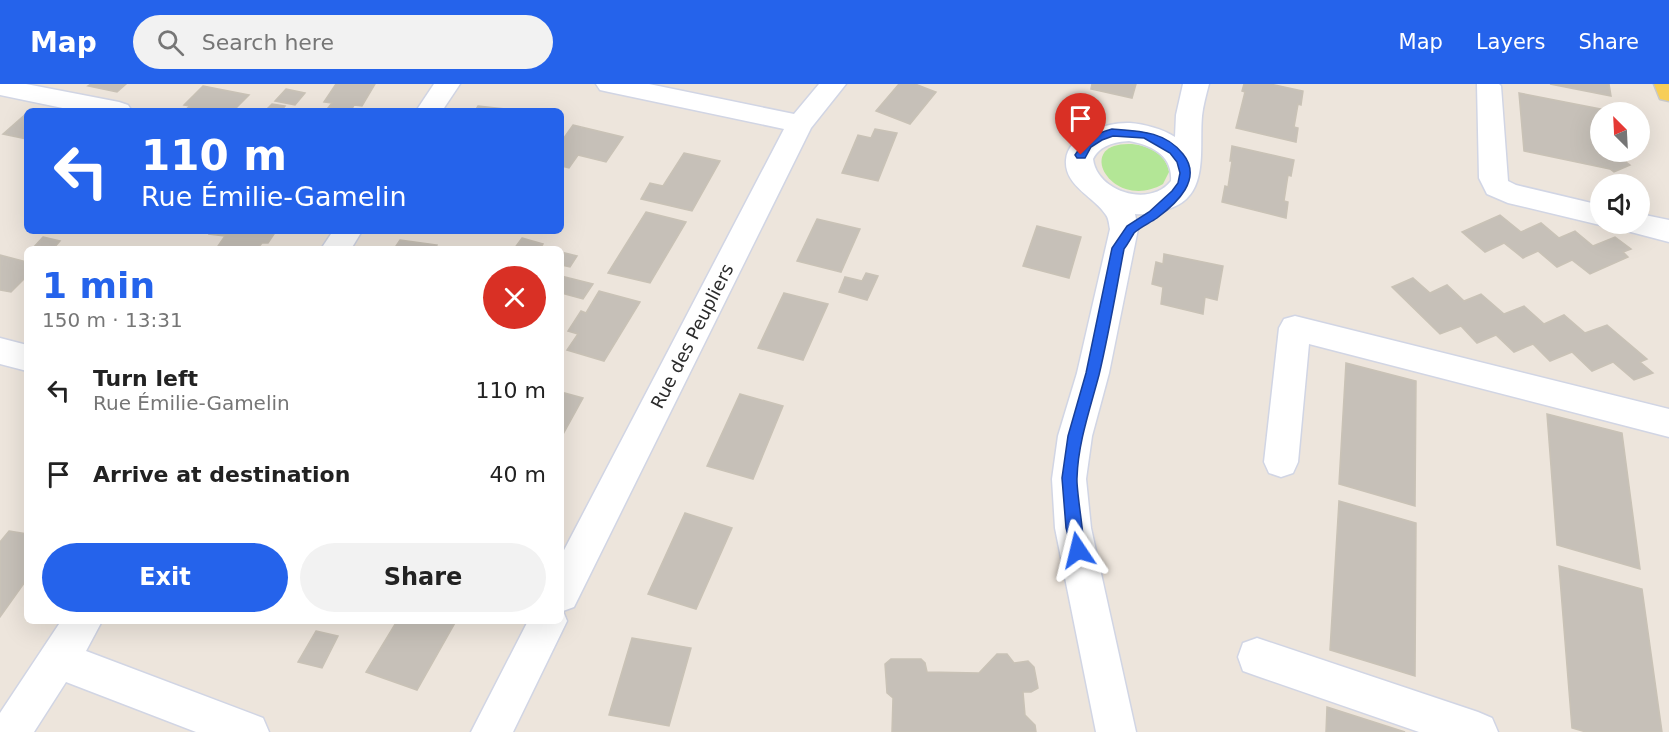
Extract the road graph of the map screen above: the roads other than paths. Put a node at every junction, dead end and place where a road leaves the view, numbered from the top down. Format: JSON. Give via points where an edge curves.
{"nodes":[{"id":1,"x":447,"y":84,"type":"edge"},
{"id":2,"x":609,"y":84,"type":"edge"},
{"id":3,"x":833,"y":84,"type":"edge"},
{"id":4,"x":1196,"y":84,"type":"edge"},
{"id":5,"x":1667,"y":84,"type":"edge"},
{"id":6,"x":1488,"y":86,"type":"dead end"},
{"id":7,"x":0,"y":87,"type":"edge"},
{"id":8,"x":1669,"y":93,"type":"edge"},
{"id":9,"x":104,"y":108,"type":"edge"},
{"id":10,"x":431,"y":108,"type":"edge"},
{"id":11,"x":1189,"y":115,"type":"junction"},
{"id":12,"x":800,"y":124,"type":"junction"},
{"id":13,"x":1129,"y":132,"type":"junction"},
{"id":14,"x":1181,"y":183,"type":"junction"},
{"id":15,"x":1102,"y":193,"type":"junction"},
{"id":16,"x":1590,"y":213,"type":"edge"},
{"id":17,"x":1650,"y":227,"type":"edge"},
{"id":18,"x":1669,"y":231,"type":"edge"},
{"id":19,"x":1118,"y":248,"type":"junction"},
{"id":20,"x":0,"y":351,"type":"edge"},
{"id":21,"x":24,"y":357,"type":"edge"},
{"id":22,"x":1669,"y":423,"type":"edge"},
{"id":23,"x":1281,"y":462,"type":"dead end"},
{"id":24,"x":564,"y":588,"type":"edge"},
{"id":25,"x":81,"y":624,"type":"edge"},
{"id":26,"x":546,"y":624,"type":"edge"},
{"id":27,"x":1257,"y":657,"type":"dead end"},
{"id":28,"x":57,"y":659,"type":"junction"},
{"id":29,"x":11,"y":732,"type":"edge"},
{"id":30,"x":249,"y":732,"type":"edge"},
{"id":31,"x":491,"y":732,"type":"edge"},
{"id":32,"x":1116,"y":732,"type":"edge"},
{"id":33,"x":1478,"y":732,"type":"edge"}],
"edges":[{"from":1,"to":10,"type":"street"},
{"from":2,"to":12,"type":"street"},
{"from":3,"to":12,"type":"street","name":"Rue des Peupliers"},
{"from":4,"to":11,"type":"street"},
{"from":5,"to":8,"type":"main road"},
{"from":6,"to":16,"type":"street","via":[[1493,178],[1497,188]]},
{"from":7,"to":9,"type":"street"},
{"from":11,"to":13,"type":"street","via":[[1175,127]]},
{"from":11,"to":14,"type":"street"},
{"from":12,"to":24,"type":"street","name":"Rue des Peupliers"},
{"from":13,"to":14,"type":"street","via":[[1161,141],[1180,158]]},
{"from":13,"to":15,"type":"street","via":[[1098,137],[1081,155],[1086,179]]},
{"from":14,"to":15,"type":"street","via":[[1163,201],[1128,203]]},
{"from":14,"to":19,"type":"street","via":[[1153,215],[1131,229]]},
{"from":15,"to":19,"type":"street","via":[[1116,206],[1123,221]]},
{"from":17,"to":18,"type":"street"},
{"from":19,"to":32,"type":"street","via":[[1069,478],[1073,528]]},
{"from":20,"to":21,"type":"street"},
{"from":22,"to":23,"type":"street","via":[[1295,328]]},
{"from":25,"to":28,"type":"street"},
{"from":26,"to":31,"type":"street"},
{"from":27,"to":33,"type":"street"},
{"from":28,"to":29,"type":"street"},
{"from":28,"to":30,"type":"street"}]}
